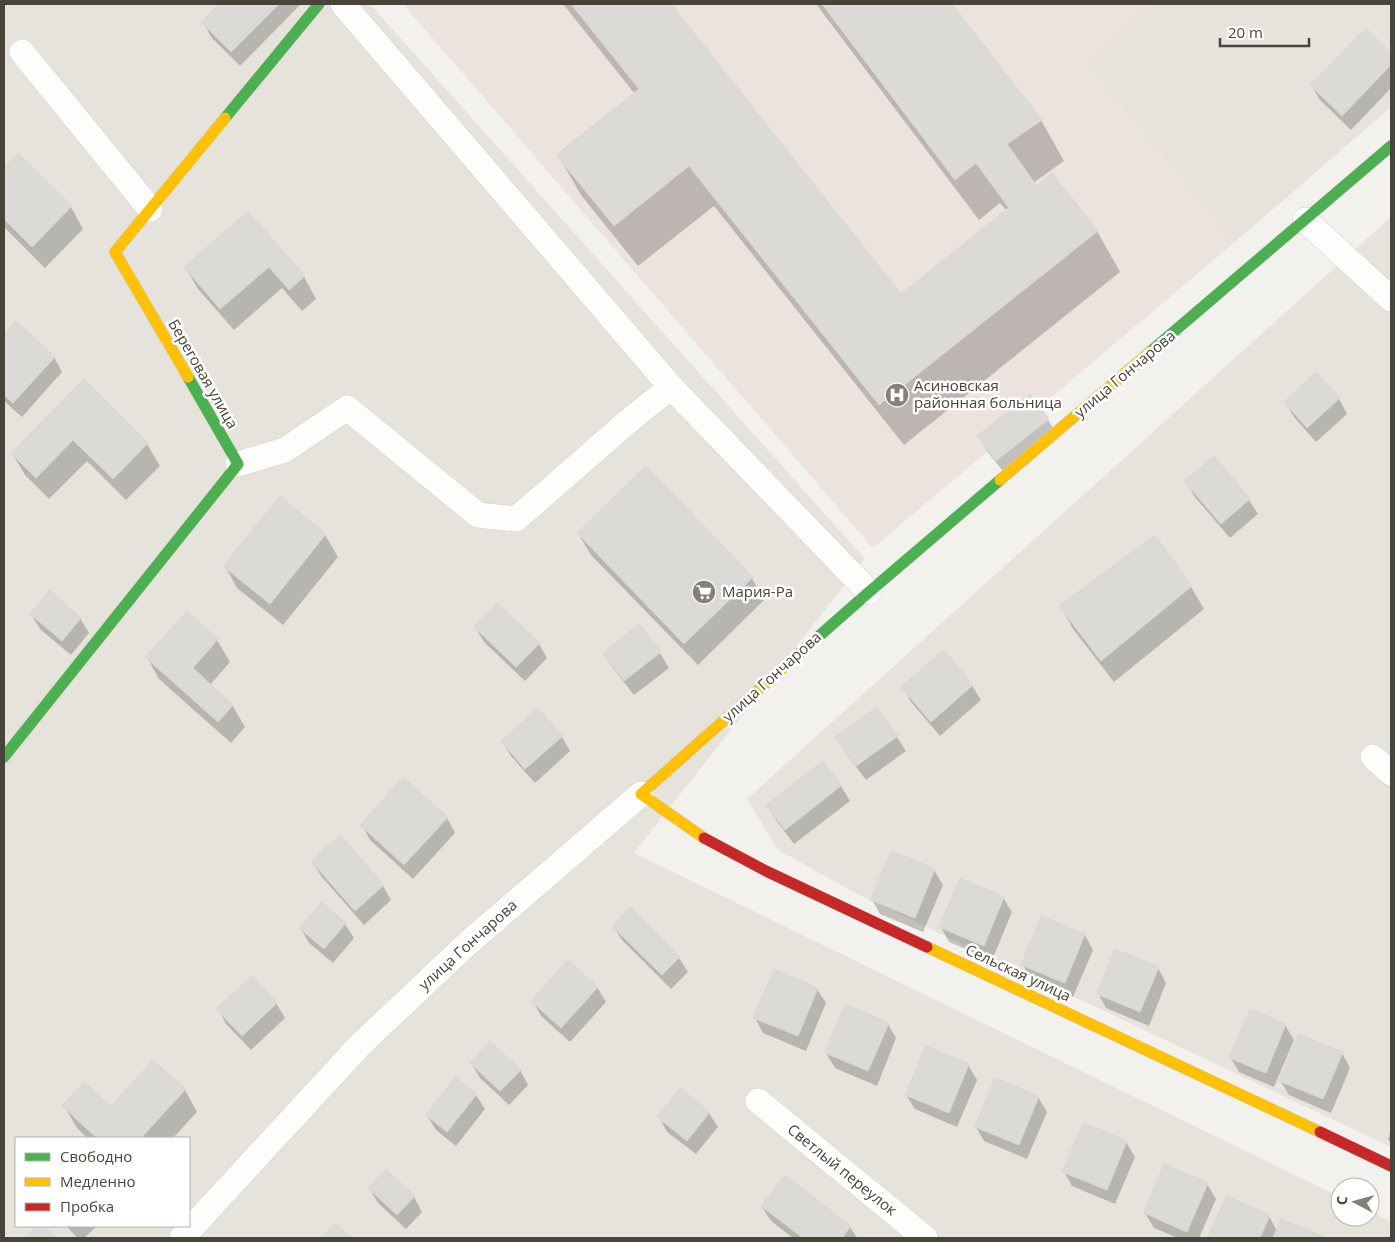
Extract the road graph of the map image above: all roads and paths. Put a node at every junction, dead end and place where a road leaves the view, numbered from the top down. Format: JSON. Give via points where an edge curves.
{"nodes":[{"id":1,"x":319,"y":4,"type":"edge"},
{"id":2,"x":343,"y":4,"type":"edge"},
{"id":3,"x":22,"y":52,"type":"dead end"},
{"id":4,"x":1391,"y":146,"type":"edge"},
{"id":5,"x":150,"y":209,"type":"junction"},
{"id":6,"x":1305,"y":220,"type":"junction"},
{"id":7,"x":1391,"y":299,"type":"edge"},
{"id":8,"x":671,"y":387,"type":"junction"},
{"id":9,"x":238,"y":464,"type":"junction"},
{"id":10,"x":869,"y":592,"type":"junction"},
{"id":11,"x":4,"y":757,"type":"edge"},
{"id":12,"x":1373,"y":757,"type":"dead end"},
{"id":13,"x":1391,"y":774,"type":"edge"},
{"id":14,"x":641,"y":794,"type":"junction"},
{"id":15,"x":758,"y":1101,"type":"dead end"},
{"id":16,"x":1391,"y":1166,"type":"edge"},
{"id":17,"x":182,"y":1238,"type":"edge"},
{"id":18,"x":925,"y":1238,"type":"edge"}],
"edges":[{"from":1,"to":5,"type":"street","name":"Береговая улица"},
{"from":2,"to":8,"type":"street"},
{"from":3,"to":5,"type":"street"},
{"from":4,"to":6,"type":"street","name":"улица Гончарова"},
{"from":5,"to":9,"type":"street","name":"Береговая улица","via":[[115,252]]},
{"from":6,"to":7,"type":"street"},
{"from":6,"to":10,"type":"street","name":"улица Гончарова"},
{"from":8,"to":9,"type":"street","via":[[516,519],[478,514],[347,408],[285,450]]},
{"from":8,"to":10,"type":"street"},
{"from":9,"to":11,"type":"street"},
{"from":10,"to":14,"type":"street","name":"улица Гончарова"},
{"from":12,"to":13,"type":"street"},
{"from":14,"to":16,"type":"street","name":"Сельская улица","via":[[706,839],[766,871]]},
{"from":14,"to":17,"type":"street","name":"улица Гончарова","via":[[467,944],[360,1045]]},
{"from":15,"to":18,"type":"street","name":"Светлый переулок"}]}
